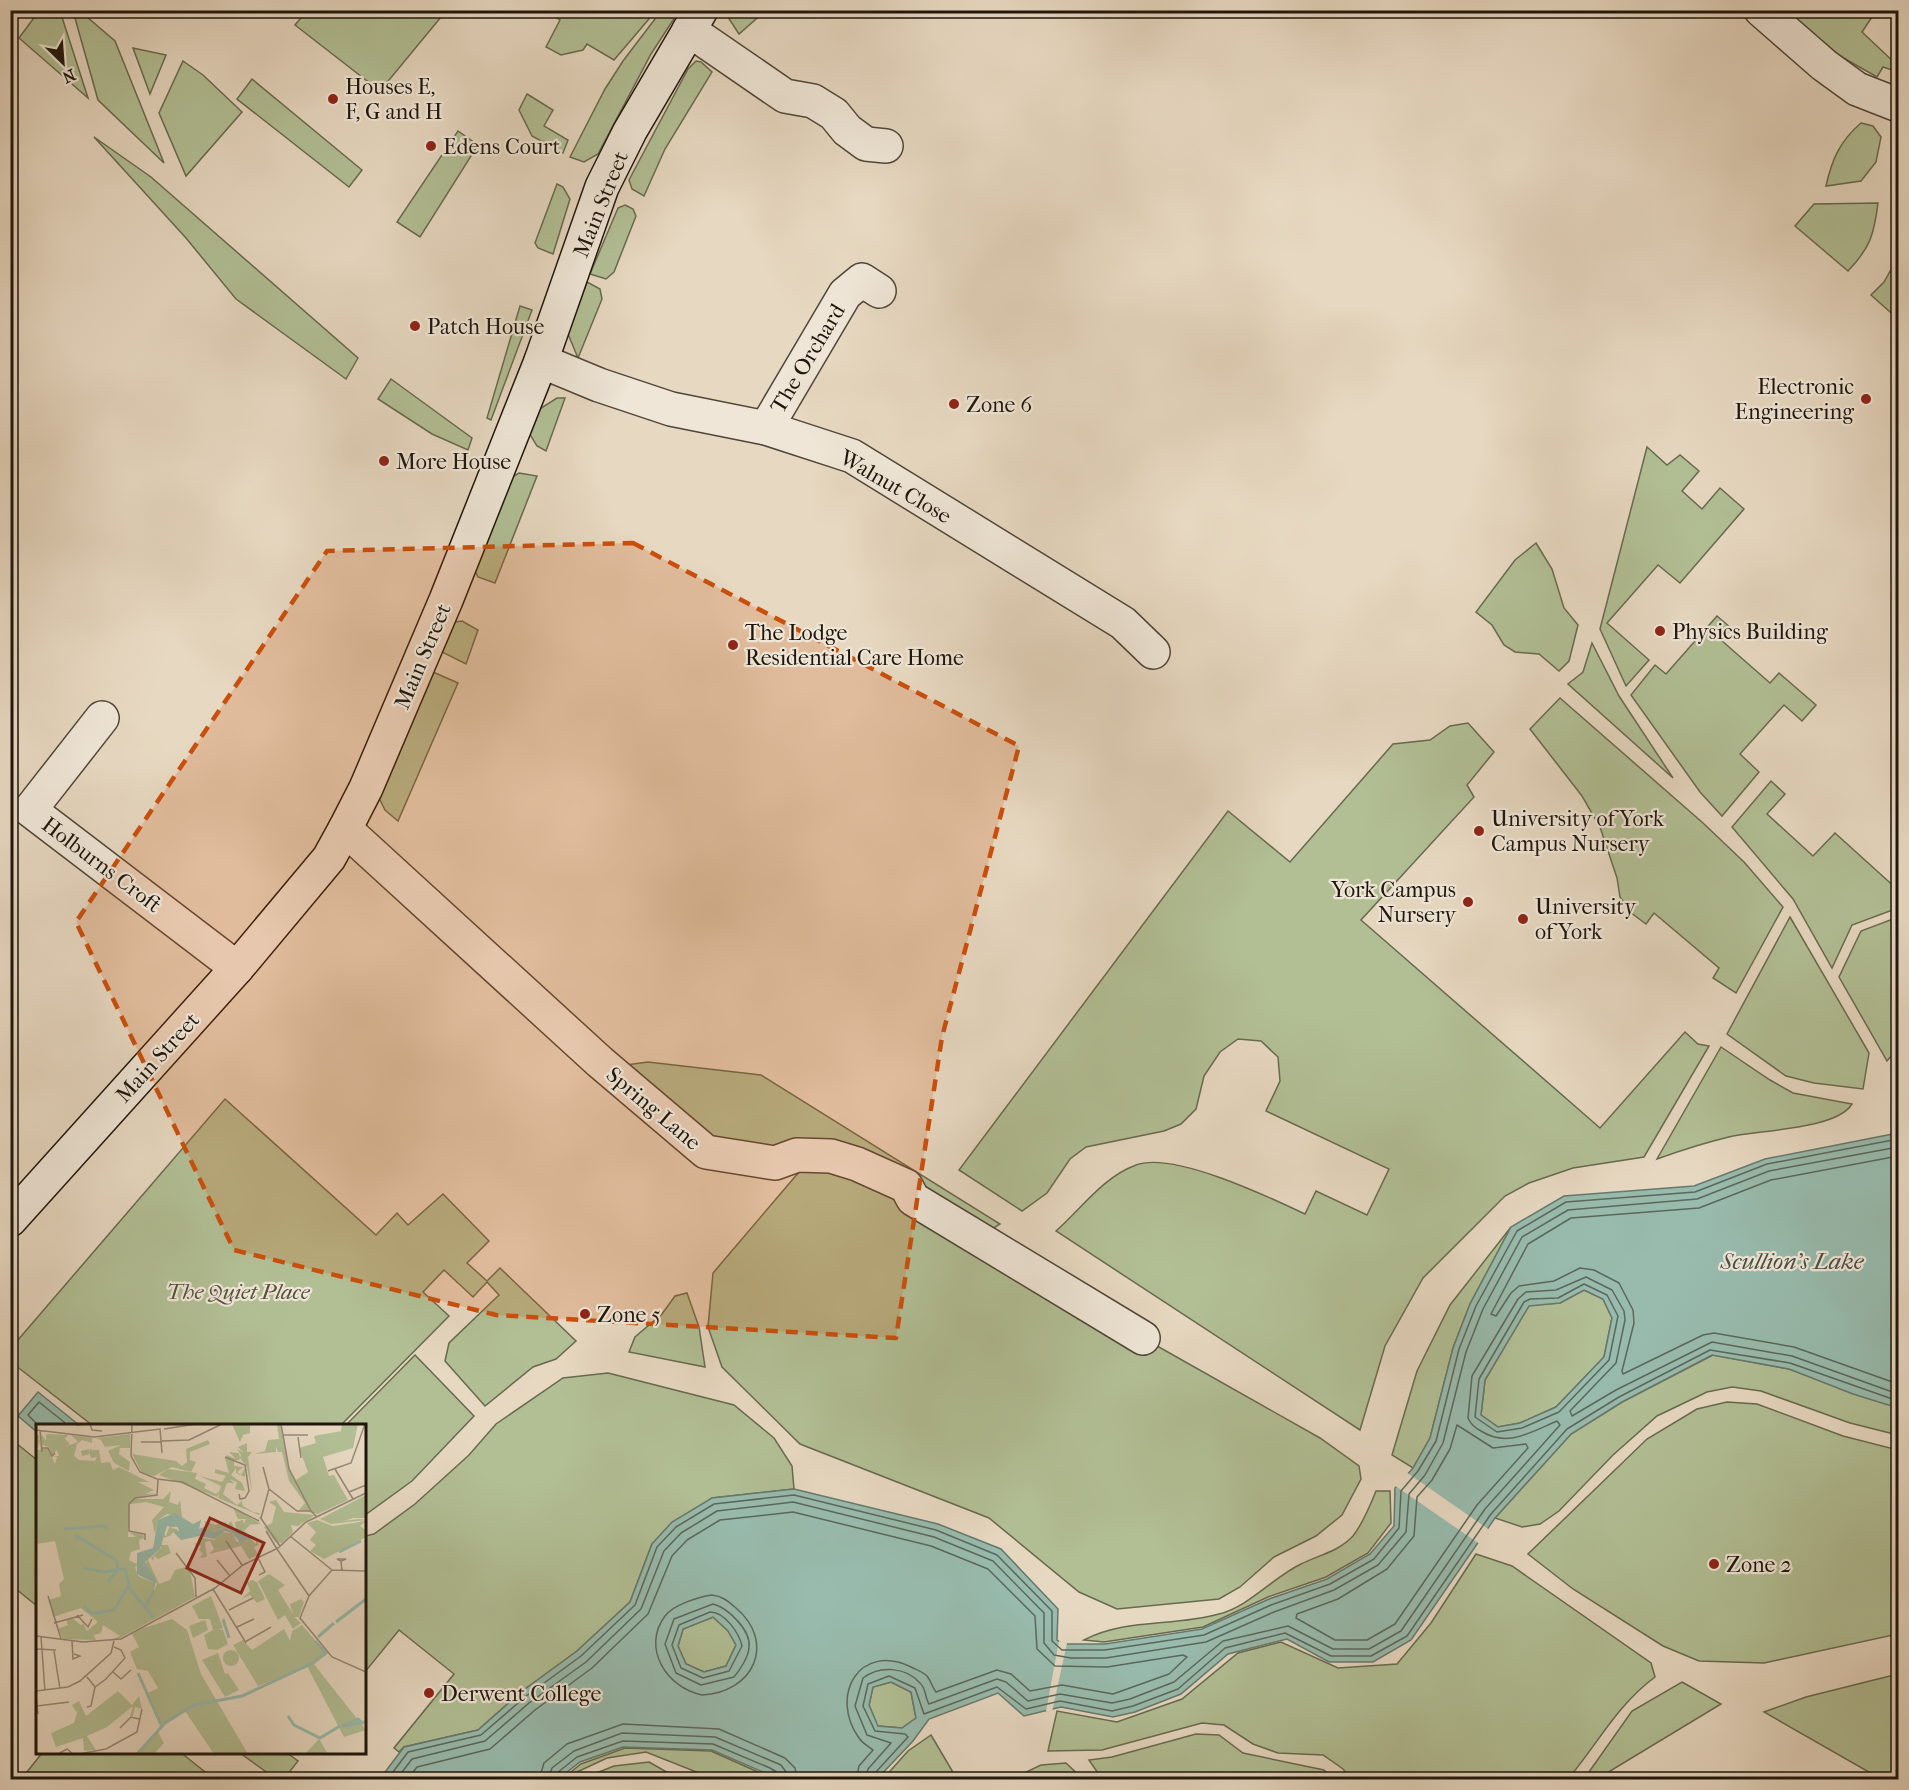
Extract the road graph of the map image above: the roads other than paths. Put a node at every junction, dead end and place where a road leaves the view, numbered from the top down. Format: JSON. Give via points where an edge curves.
{"nodes":[{"id":1,"x":1761,"y":10,"type":"edge"},
{"id":2,"x":695,"y":20,"type":"edge"},
{"id":3,"x":1899,"y":105,"type":"edge"},
{"id":4,"x":886,"y":146,"type":"dead end"},
{"id":5,"x":879,"y":291,"type":"dead end"},
{"id":6,"x":541,"y":361,"type":"junction"},
{"id":7,"x":766,"y":428,"type":"junction"},
{"id":8,"x":1153,"y":652,"type":"dead end"},
{"id":9,"x":102,"y":718,"type":"dead end"},
{"id":10,"x":345,"y":829,"type":"junction"},
{"id":11,"x":237,"y":968,"type":"junction"},
{"id":12,"x":10,"y":1220,"type":"edge"},
{"id":13,"x":1143,"y":1338,"type":"dead end"}],
"edges":[{"from":1,"to":3,"type":"street","via":[[1857,89]]},
{"from":2,"to":4,"type":"street","via":[[785,96],[813,101],[866,144]]},
{"from":2,"to":6,"type":"street","name":"Main Street","via":[[602,187]]},
{"from":5,"to":7,"type":"street","name":"The Orchard","via":[[862,280],[845,294]]},
{"from":6,"to":7,"type":"street","name":"Walnut Close","via":[[599,386],[671,409]]},
{"from":6,"to":10,"type":"street","name":"Main Street","via":[[446,600]]},
{"from":7,"to":8,"type":"street","name":"Walnut Close","via":[[852,456],[1123,623]]},
{"from":9,"to":11,"type":"street","name":"Holburns Croft","via":[[30,810]]},
{"from":10,"to":11,"type":"street","name":"Main Street","via":[[329,858]]},
{"from":10,"to":13,"type":"street","name":"Spring Lane","via":[[600,1062],[706,1152],[774,1162],[797,1155],[831,1156],[857,1164],[906,1186],[913,1199]]},
{"from":11,"to":12,"type":"street","name":"Main Street"}]}
